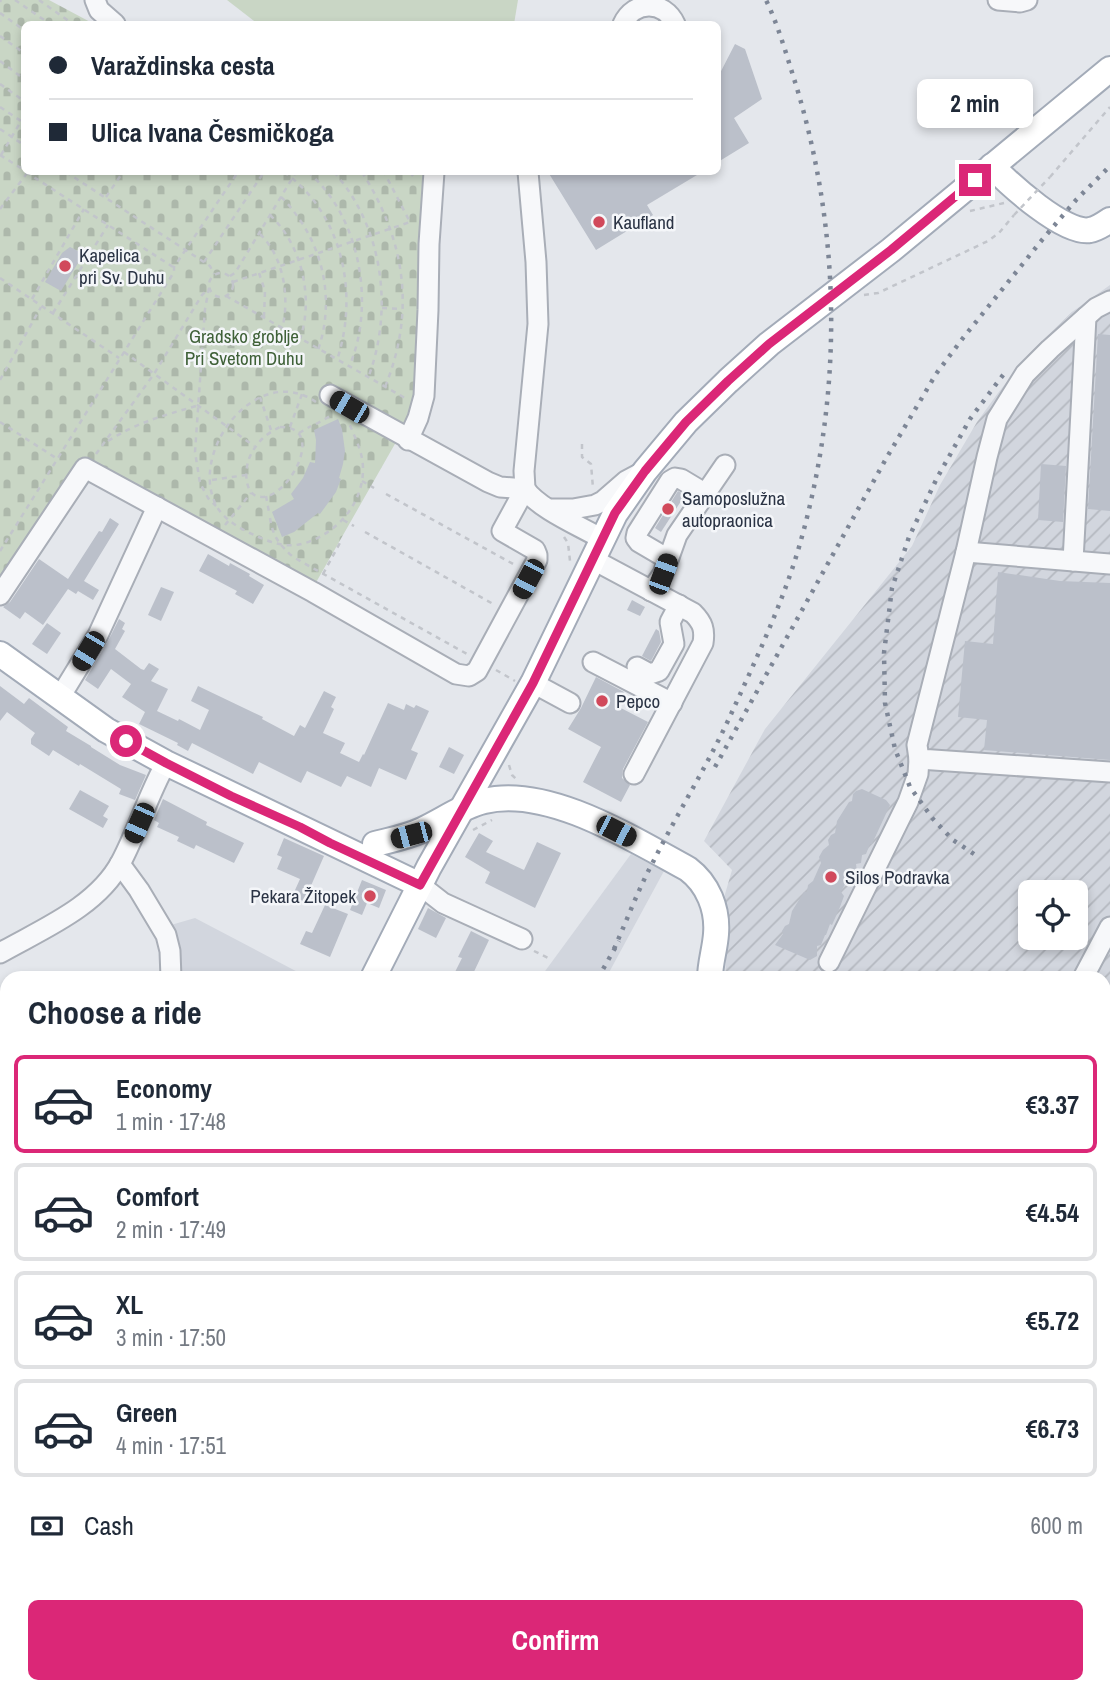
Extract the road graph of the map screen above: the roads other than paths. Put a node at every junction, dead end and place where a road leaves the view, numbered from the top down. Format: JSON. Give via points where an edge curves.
{"nodes":[{"id":1,"x":94,"y":0,"type":"edge"},
{"id":2,"x":998,"y":0,"type":"edge"},
{"id":3,"x":1027,"y":0,"type":"edge"},
{"id":4,"x":112,"y":21,"type":"edge"},
{"id":5,"x":624,"y":21,"type":"edge"},
{"id":6,"x":674,"y":21,"type":"edge"},
{"id":7,"x":1110,"y":69,"type":"edge"},
{"id":8,"x":992,"y":166,"type":"junction"},
{"id":9,"x":434,"y":175,"type":"edge"},
{"id":10,"x":528,"y":175,"type":"edge"},
{"id":11,"x":1110,"y":220,"type":"edge"},
{"id":12,"x":1110,"y":301,"type":"edge"},
{"id":13,"x":1086,"y":317,"type":"junction"},
{"id":14,"x":327,"y":405,"type":"road end"},
{"id":15,"x":408,"y":440,"type":"junction"},
{"id":16,"x":725,"y":465,"type":"dead end"},
{"id":17,"x":645,"y":471,"type":"junction"},
{"id":18,"x":525,"y":489,"type":"junction"},
{"id":19,"x":706,"y":494,"type":"junction"},
{"id":20,"x":157,"y":507,"type":"junction"},
{"id":21,"x":550,"y":509,"type":"junction"},
{"id":22,"x":584,"y":549,"type":"junction"},
{"id":23,"x":966,"y":552,"type":"junction"},
{"id":24,"x":668,"y":559,"type":"junction"},
{"id":25,"x":1073,"y":561,"type":"junction"},
{"id":26,"x":1110,"y":564,"type":"edge"},
{"id":27,"x":652,"y":591,"type":"junction"},
{"id":28,"x":0,"y":595,"type":"edge"},
{"id":29,"x":679,"y":605,"type":"junction"},
{"id":30,"x":0,"y":654,"type":"edge"},
{"id":31,"x":593,"y":662,"type":"dead end"},
{"id":32,"x":637,"y":667,"type":"dead end"},
{"id":33,"x":525,"y":682,"type":"junction"},
{"id":34,"x":60,"y":697,"type":"junction"},
{"id":35,"x":570,"y":703,"type":"dead end"},
{"id":36,"x":672,"y":703,"type":"junction"},
{"id":37,"x":499,"y":744,"type":"junction"},
{"id":38,"x":919,"y":759,"type":"junction"},
{"id":39,"x":166,"y":763,"type":"junction"},
{"id":40,"x":1110,"y":772,"type":"edge"},
{"id":41,"x":634,"y":774,"type":"dead end"},
{"id":42,"x":527,"y":800,"type":"junction"},
{"id":43,"x":462,"y":810,"type":"junction"},
{"id":44,"x":300,"y":827,"type":"junction"},
{"id":45,"x":376,"y":844,"type":"junction"},
{"id":46,"x":120,"y":864,"type":"junction"},
{"id":47,"x":425,"y":876,"type":"junction"},
{"id":48,"x":1110,"y":927,"type":"edge"},
{"id":49,"x":522,"y":939,"type":"dead end"},
{"id":50,"x":0,"y":953,"type":"edge"},
{"id":51,"x":829,"y":962,"type":"dead end"},
{"id":52,"x":171,"y":971,"type":"edge"},
{"id":53,"x":377,"y":971,"type":"edge"},
{"id":54,"x":711,"y":971,"type":"edge"},
{"id":55,"x":1087,"y":971,"type":"edge"}],
"edges":[{"from":1,"to":4,"type":"street"},
{"from":2,"to":3,"type":"street"},
{"from":5,"to":6,"type":"street","via":[[632,10],[648,4],[665,9]]},
{"from":7,"to":8,"type":"main road"},
{"from":8,"to":11,"type":"main road","via":[[1025,197],[1070,227],[1091,230]]},
{"from":8,"to":17,"type":"main road","via":[[769,344],[686,422]]},
{"from":9,"to":15,"type":"street","via":[[426,384]]},
{"from":10,"to":18,"type":"street","via":[[538,324]]},
{"from":12,"to":13,"type":"street"},
{"from":13,"to":23,"type":"street","via":[[1025,374],[997,419]]},
{"from":13,"to":25,"type":"street"},
{"from":14,"to":15,"type":"street"},
{"from":15,"to":18,"type":"street","via":[[488,482]]},
{"from":16,"to":19,"type":"street"},
{"from":17,"to":21,"type":"street","via":[[594,505]]},
{"from":17,"to":22,"type":"main road"},
{"from":18,"to":20,"type":"street","via":[[502,531],[535,551],[537,560],[477,671],[470,676],[456,674]]},
{"from":18,"to":21,"type":"street"},
{"from":19,"to":24,"type":"street","via":[[677,535]]},
{"from":19,"to":24,"type":"street","via":[[675,478],[637,533],[639,541]]},
{"from":20,"to":28,"type":"street","via":[[85,468]]},
{"from":20,"to":34,"type":"street","via":[[98,635]]},
{"from":21,"to":22,"type":"street"},
{"from":22,"to":27,"type":"street"},
{"from":22,"to":33,"type":"main road"},
{"from":23,"to":25,"type":"street"},
{"from":23,"to":38,"type":"street","via":[[917,744]]},
{"from":24,"to":27,"type":"street"},
{"from":25,"to":26,"type":"street"},
{"from":27,"to":29,"type":"street"},
{"from":29,"to":32,"type":"street","via":[[670,622],[674,644],[659,671],[650,674]]},
{"from":29,"to":36,"type":"street","via":[[701,620],[705,631]]},
{"from":30,"to":34,"type":"main road"},
{"from":31,"to":36,"type":"street"},
{"from":33,"to":35,"type":"street"},
{"from":33,"to":37,"type":"main road"},
{"from":34,"to":39,"type":"main road","via":[[106,730]]},
{"from":36,"to":41,"type":"street"},
{"from":37,"to":42,"type":"main road","via":[[501,779],[509,791]]},
{"from":37,"to":43,"type":"main road"},
{"from":38,"to":40,"type":"street"},
{"from":38,"to":51,"type":"street","via":[[908,802]]},
{"from":39,"to":44,"type":"main road"},
{"from":39,"to":46,"type":"street"},
{"from":42,"to":43,"type":"main road","via":[[494,799]]},
{"from":42,"to":54,"type":"main road","via":[[595,821],[696,875],[715,914]]},
{"from":43,"to":45,"type":"main road","via":[[411,835]]},
{"from":43,"to":47,"type":"main road"},
{"from":44,"to":45,"type":"main road"},
{"from":44,"to":47,"type":"main road","via":[[330,843]]},
{"from":45,"to":47,"type":"main road","via":[[425,861]]},
{"from":46,"to":50,"type":"street","via":[[81,906]]},
{"from":46,"to":52,"type":"street","via":[[166,935]]},
{"from":47,"to":49,"type":"street","via":[[443,903]]},
{"from":47,"to":53,"type":"main road"},
{"from":48,"to":55,"type":"street"}]}
